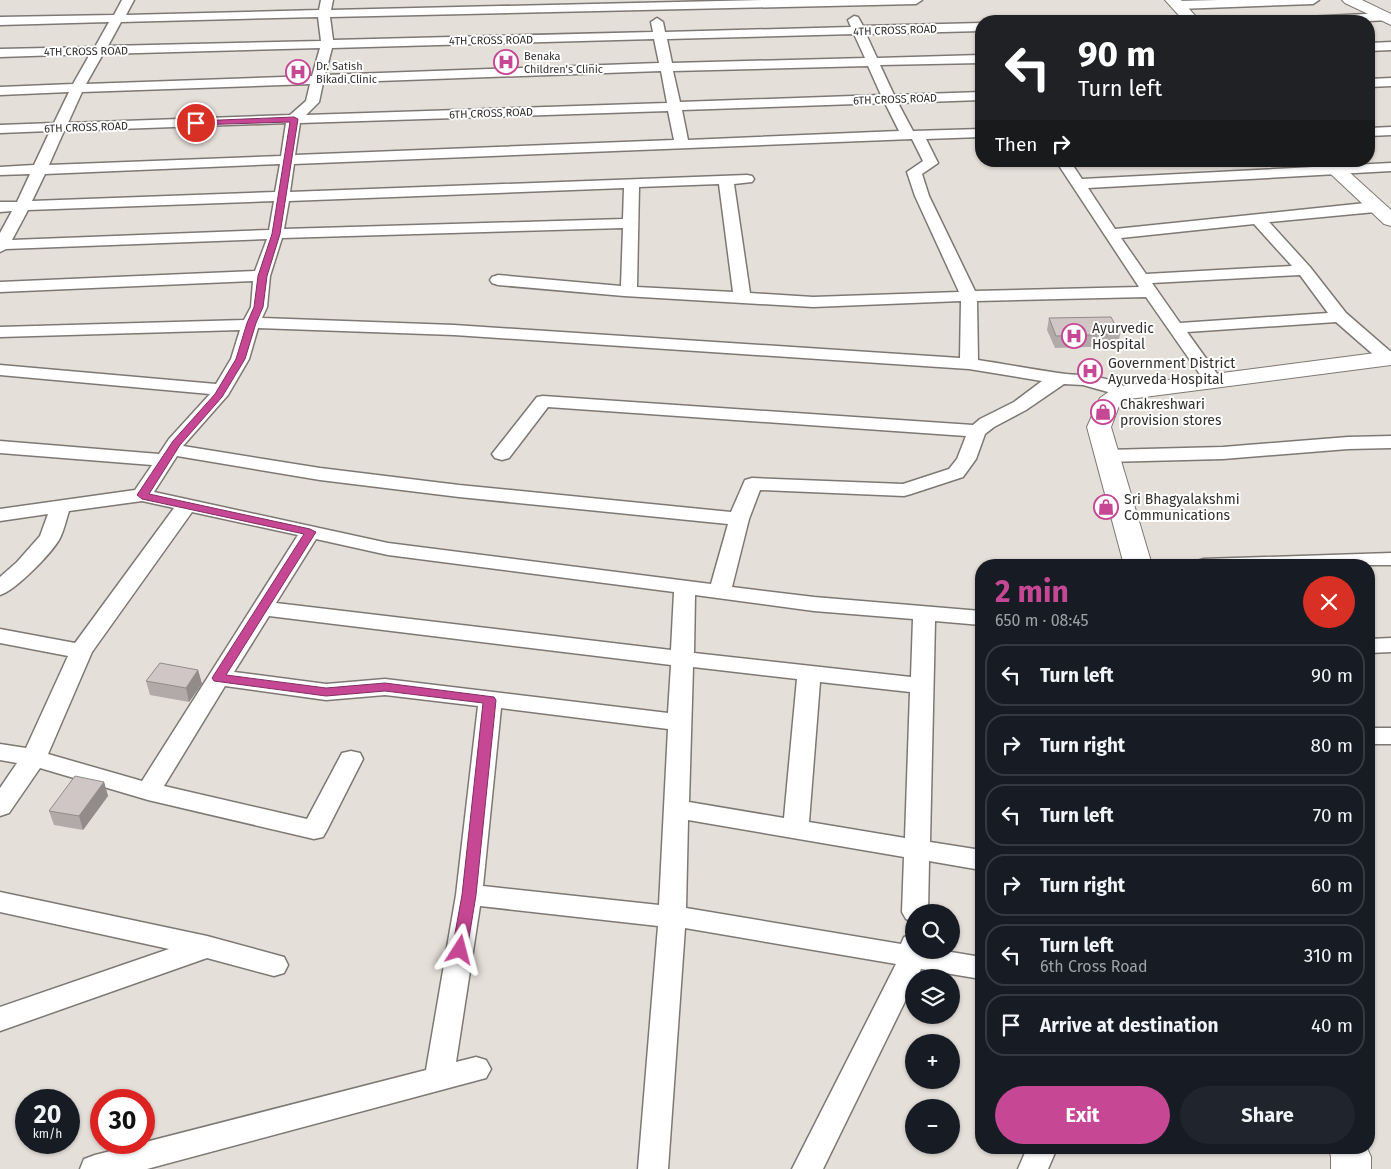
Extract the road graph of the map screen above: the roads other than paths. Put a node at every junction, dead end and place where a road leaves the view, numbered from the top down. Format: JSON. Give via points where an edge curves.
{"nodes":[{"id":1,"x":128,"y":0,"type":"edge"},
{"id":2,"x":916,"y":0,"type":"edge"},
{"id":3,"x":1313,"y":0,"type":"edge"},
{"id":4,"x":1350,"y":0,"type":"edge"},
{"id":5,"x":843,"y":1,"type":"edge"},
{"id":6,"x":1175,"y":2,"type":"edge"},
{"id":7,"x":653,"y":3,"type":"edge"},
{"id":8,"x":325,"y":6,"type":"edge"},
{"id":9,"x":1187,"y":15,"type":"edge"},
{"id":10,"x":119,"y":19,"type":"junction"},
{"id":11,"x":1375,"y":19,"type":"edge"},
{"id":12,"x":1388,"y":19,"type":"edge"},
{"id":13,"x":0,"y":21,"type":"edge"},
{"id":14,"x":975,"y":27,"type":"edge"},
{"id":15,"x":859,"y":31,"type":"junction"},
{"id":16,"x":660,"y":36,"type":"junction"},
{"id":17,"x":327,"y":44,"type":"junction"},
{"id":18,"x":1391,"y":46,"type":"edge"},
{"id":19,"x":1375,"y":47,"type":"edge"},
{"id":20,"x":97,"y":51,"type":"junction"},
{"id":21,"x":0,"y":53,"type":"edge"},
{"id":22,"x":975,"y":59,"type":"edge"},
{"id":23,"x":874,"y":62,"type":"junction"},
{"id":24,"x":666,"y":67,"type":"junction"},
{"id":25,"x":319,"y":78,"type":"junction"},
{"id":26,"x":1391,"y":82,"type":"edge"},
{"id":27,"x":1375,"y":83,"type":"edge"},
{"id":28,"x":78,"y":87,"type":"junction"},
{"id":29,"x":0,"y":90,"type":"edge"},
{"id":30,"x":975,"y":96,"type":"edge"},
{"id":31,"x":889,"y":99,"type":"junction"},
{"id":32,"x":674,"y":108,"type":"junction"},
{"id":33,"x":294,"y":119,"type":"junction"},
{"id":34,"x":59,"y":128,"type":"junction"},
{"id":35,"x":0,"y":129,"type":"edge"},
{"id":36,"x":1391,"y":131,"type":"edge"},
{"id":37,"x":1375,"y":132,"type":"edge"},
{"id":38,"x":975,"y":133,"type":"edge"},
{"id":39,"x":913,"y":134,"type":"junction"},
{"id":40,"x":682,"y":144,"type":"junction"},
{"id":41,"x":288,"y":159,"type":"junction"},
{"id":42,"x":1375,"y":166,"type":"edge"},
{"id":43,"x":1067,"y":167,"type":"edge"},
{"id":44,"x":1303,"y":167,"type":"edge"},
{"id":45,"x":1333,"y":167,"type":"edge"},
{"id":46,"x":1391,"y":167,"type":"edge"},
{"id":47,"x":39,"y":170,"type":"junction"},
{"id":48,"x":0,"y":171,"type":"edge"},
{"id":49,"x":747,"y":179,"type":"dead end"},
{"id":50,"x":726,"y":180,"type":"junction"},
{"id":51,"x":632,"y":183,"type":"junction"},
{"id":52,"x":1078,"y":184,"type":"junction"},
{"id":53,"x":282,"y":195,"type":"junction"},
{"id":54,"x":1378,"y":202,"type":"edge"},
{"id":55,"x":22,"y":207,"type":"junction"},
{"id":56,"x":0,"y":208,"type":"edge"},
{"id":57,"x":1258,"y":219,"type":"junction"},
{"id":58,"x":1391,"y":220,"type":"edge"},
{"id":59,"x":631,"y":223,"type":"junction"},
{"id":60,"x":276,"y":234,"type":"junction"},
{"id":61,"x":1110,"y":234,"type":"junction"},
{"id":62,"x":0,"y":245,"type":"edge"},
{"id":63,"x":1304,"y":270,"type":"junction"},
{"id":64,"x":262,"y":276,"type":"junction"},
{"id":65,"x":498,"y":280,"type":"dead end"},
{"id":66,"x":1145,"y":285,"type":"junction"},
{"id":67,"x":0,"y":287,"type":"edge"},
{"id":68,"x":629,"y":291,"type":"junction"},
{"id":69,"x":969,"y":296,"type":"junction"},
{"id":70,"x":742,"y":298,"type":"junction"},
{"id":71,"x":1340,"y":318,"type":"junction"},
{"id":72,"x":251,"y":324,"type":"junction"},
{"id":73,"x":1175,"y":328,"type":"junction"},
{"id":74,"x":0,"y":332,"type":"edge"},
{"id":75,"x":1390,"y":358,"type":"edge"},
{"id":76,"x":969,"y":364,"type":"junction"},
{"id":77,"x":0,"y":370,"type":"edge"},
{"id":78,"x":1061,"y":379,"type":"junction"},
{"id":79,"x":1214,"y":382,"type":"junction"},
{"id":80,"x":222,"y":390,"type":"junction"},
{"id":81,"x":1122,"y":393,"type":"junction"},
{"id":82,"x":976,"y":431,"type":"junction"},
{"id":83,"x":1391,"y":442,"type":"edge"},
{"id":84,"x":0,"y":447,"type":"edge"},
{"id":85,"x":502,"y":454,"type":"dead end"},
{"id":86,"x":169,"y":455,"type":"junction"},
{"id":87,"x":1106,"y":456,"type":"junction"},
{"id":88,"x":142,"y":495,"type":"junction"},
{"id":89,"x":61,"y":506,"type":"junction"},
{"id":90,"x":186,"y":506,"type":"junction"},
{"id":91,"x":0,"y":515,"type":"edge"},
{"id":92,"x":739,"y":519,"type":"junction"},
{"id":93,"x":310,"y":532,"type":"junction"},
{"id":94,"x":1136,"y":559,"type":"edge"},
{"id":95,"x":1391,"y":559,"type":"edge"},
{"id":96,"x":1375,"y":560,"type":"edge"},
{"id":97,"x":685,"y":587,"type":"junction"},
{"id":98,"x":0,"y":588,"type":"edge"},
{"id":99,"x":720,"y":592,"type":"junction"},
{"id":100,"x":262,"y":608,"type":"junction"},
{"id":101,"x":924,"y":613,"type":"junction"},
{"id":102,"x":975,"y":617,"type":"edge"},
{"id":103,"x":0,"y":636,"type":"edge"},
{"id":104,"x":1391,"y":645,"type":"edge"},
{"id":105,"x":1375,"y":646,"type":"edge"},
{"id":106,"x":80,"y":651,"type":"junction"},
{"id":107,"x":683,"y":658,"type":"junction"},
{"id":108,"x":809,"y":673,"type":"junction"},
{"id":109,"x":218,"y":678,"type":"junction"},
{"id":110,"x":921,"y":686,"type":"junction"},
{"id":111,"x":490,"y":700,"type":"junction"},
{"id":112,"x":680,"y":722,"type":"junction"},
{"id":113,"x":1375,"y":736,"type":"edge"},
{"id":114,"x":1391,"y":736,"type":"edge"},
{"id":115,"x":0,"y":752,"type":"edge"},
{"id":116,"x":34,"y":758,"type":"junction"},
{"id":117,"x":351,"y":759,"type":"dead end"},
{"id":118,"x":148,"y":791,"type":"junction"},
{"id":119,"x":0,"y":807,"type":"edge"},
{"id":120,"x":677,"y":809,"type":"junction"},
{"id":121,"x":796,"y":829,"type":"junction"},
{"id":122,"x":916,"y":850,"type":"junction"},
{"id":123,"x":975,"y":859,"type":"edge"},
{"id":124,"x":469,"y":895,"type":"junction"},
{"id":125,"x":0,"y":902,"type":"edge"},
{"id":126,"x":915,"y":904,"type":"edge"},
{"id":127,"x":672,"y":916,"type":"junction"},
{"id":128,"x":207,"y":948,"type":"junction"},
{"id":129,"x":905,"y":950,"type":"edge"},
{"id":130,"x":910,"y":959,"type":"edge"},
{"id":131,"x":946,"y":959,"type":"edge"},
{"id":132,"x":274,"y":965,"type":"dead end"},
{"id":133,"x":975,"y":966,"type":"edge"},
{"id":134,"x":0,"y":1019,"type":"edge"},
{"id":135,"x":476,"y":1069,"type":"dead end"},
{"id":136,"x":439,"y":1079,"type":"junction"},
{"id":137,"x":1039,"y":1154,"type":"edge"},
{"id":138,"x":1351,"y":1154,"type":"edge"},
{"id":139,"x":95,"y":1169,"type":"edge"},
{"id":140,"x":653,"y":1169,"type":"edge"},
{"id":141,"x":807,"y":1169,"type":"edge"},
{"id":142,"x":1033,"y":1169,"type":"edge"},
{"id":143,"x":1351,"y":1169,"type":"edge"}],
"edges":[{"from":1,"to":10,"type":"street"},
{"from":2,"to":5,"type":"street"},
{"from":3,"to":6,"type":"street"},
{"from":4,"to":12,"type":"street"},
{"from":5,"to":7,"type":"street"},
{"from":5,"to":15,"type":"street"},
{"from":6,"to":9,"type":"street"},
{"from":7,"to":8,"type":"street"},
{"from":7,"to":16,"type":"street"},
{"from":8,"to":10,"type":"street"},
{"from":8,"to":17,"type":"street"},
{"from":10,"to":13,"type":"street"},
{"from":10,"to":20,"type":"street"},
{"from":11,"to":12,"type":"street"},
{"from":14,"to":15,"type":"street","name":"4TH CROSS ROAD"},
{"from":15,"to":16,"type":"street","name":"4TH CROSS ROAD"},
{"from":15,"to":23,"type":"street"},
{"from":16,"to":17,"type":"street","name":"4TH CROSS ROAD"},
{"from":16,"to":24,"type":"street"},
{"from":17,"to":20,"type":"street","name":"4TH CROSS ROAD"},
{"from":17,"to":25,"type":"street"},
{"from":18,"to":19,"type":"street"},
{"from":20,"to":21,"type":"street","name":"4TH CROSS ROAD"},
{"from":20,"to":28,"type":"street"},
{"from":22,"to":23,"type":"street"},
{"from":23,"to":24,"type":"street"},
{"from":23,"to":31,"type":"street"},
{"from":24,"to":25,"type":"street"},
{"from":24,"to":32,"type":"street"},
{"from":25,"to":28,"type":"street"},
{"from":25,"to":33,"type":"street","via":[[312,102]]},
{"from":26,"to":27,"type":"street"},
{"from":28,"to":29,"type":"street"},
{"from":28,"to":34,"type":"street"},
{"from":30,"to":31,"type":"street","name":"6TH CROSS ROAD"},
{"from":31,"to":32,"type":"street","name":"6TH CROSS ROAD"},
{"from":31,"to":39,"type":"street"},
{"from":32,"to":33,"type":"street","name":"6TH CROSS ROAD"},
{"from":32,"to":40,"type":"street"},
{"from":33,"to":34,"type":"street","name":"6TH CROSS ROAD"},
{"from":33,"to":41,"type":"street"},
{"from":34,"to":35,"type":"street","name":"6TH CROSS ROAD"},
{"from":34,"to":47,"type":"street"},
{"from":36,"to":37,"type":"street"},
{"from":38,"to":39,"type":"street"},
{"from":39,"to":40,"type":"street"},
{"from":39,"to":69,"type":"street","via":[[931,163],[914,172],[919,188]]},
{"from":40,"to":41,"type":"street"},
{"from":41,"to":47,"type":"street"},
{"from":41,"to":53,"type":"street"},
{"from":42,"to":46,"type":"street"},
{"from":43,"to":52,"type":"street"},
{"from":44,"to":52,"type":"street"},
{"from":45,"to":54,"type":"street"},
{"from":47,"to":48,"type":"street"},
{"from":47,"to":55,"type":"street"},
{"from":49,"to":50,"type":"street"},
{"from":50,"to":51,"type":"street"},
{"from":50,"to":70,"type":"street"},
{"from":51,"to":53,"type":"street"},
{"from":51,"to":59,"type":"street"},
{"from":52,"to":61,"type":"street"},
{"from":53,"to":55,"type":"street"},
{"from":53,"to":60,"type":"street"},
{"from":54,"to":57,"type":"street"},
{"from":54,"to":58,"type":"street"},
{"from":55,"to":56,"type":"street"},
{"from":55,"to":62,"type":"street"},
{"from":57,"to":61,"type":"street"},
{"from":57,"to":63,"type":"street"},
{"from":59,"to":60,"type":"street"},
{"from":59,"to":68,"type":"street"},
{"from":60,"to":62,"type":"street"},
{"from":60,"to":64,"type":"street"},
{"from":61,"to":66,"type":"street"},
{"from":63,"to":66,"type":"street"},
{"from":63,"to":71,"type":"street"},
{"from":64,"to":67,"type":"street"},
{"from":64,"to":72,"type":"street","via":[[259,307]]},
{"from":65,"to":68,"type":"street"},
{"from":66,"to":69,"type":"street"},
{"from":66,"to":73,"type":"street"},
{"from":68,"to":70,"type":"street"},
{"from":69,"to":70,"type":"street","via":[[814,302]]},
{"from":69,"to":76,"type":"street"},
{"from":71,"to":73,"type":"street"},
{"from":71,"to":75,"type":"street"},
{"from":72,"to":74,"type":"street"},
{"from":72,"to":76,"type":"street","via":[[464,331]]},
{"from":72,"to":80,"type":"street","via":[[240,359]]},
{"from":73,"to":79,"type":"street"},
{"from":75,"to":79,"type":"street"},
{"from":76,"to":78,"type":"street"},
{"from":77,"to":80,"type":"street"},
{"from":78,"to":81,"type":"street","via":[[1084,380]]},
{"from":78,"to":82,"type":"street"},
{"from":79,"to":81,"type":"street"},
{"from":80,"to":86,"type":"street"},
{"from":81,"to":87,"type":"street","via":[[1108,403],[1099,427]]},
{"from":82,"to":85,"type":"street","via":[[543,401]]},
{"from":82,"to":92,"type":"street","via":[[966,459],[956,473],[944,478],[904,490],[752,484]]},
{"from":83,"to":87,"type":"street"},
{"from":84,"to":86,"type":"street"},
{"from":86,"to":88,"type":"street"},
{"from":86,"to":92,"type":"street","via":[[459,492]]},
{"from":87,"to":94,"type":"street"},
{"from":88,"to":89,"type":"street"},
{"from":88,"to":90,"type":"street"},
{"from":89,"to":91,"type":"street"},
{"from":89,"to":98,"type":"street","via":[[50,538]]},
{"from":90,"to":93,"type":"street"},
{"from":90,"to":106,"type":"street"},
{"from":92,"to":99,"type":"street"},
{"from":93,"to":97,"type":"street","via":[[388,549]]},
{"from":93,"to":100,"type":"street"},
{"from":95,"to":96,"type":"street"},
{"from":97,"to":99,"type":"street"},
{"from":97,"to":107,"type":"street"},
{"from":99,"to":101,"type":"street"},
{"from":100,"to":107,"type":"street"},
{"from":100,"to":109,"type":"street"},
{"from":101,"to":102,"type":"street"},
{"from":101,"to":110,"type":"street"},
{"from":103,"to":106,"type":"street"},
{"from":104,"to":105,"type":"street"},
{"from":106,"to":116,"type":"street"},
{"from":107,"to":108,"type":"street"},
{"from":107,"to":112,"type":"street"},
{"from":108,"to":110,"type":"street"},
{"from":108,"to":121,"type":"street"},
{"from":109,"to":111,"type":"street","via":[[326,692],[385,687]]},
{"from":109,"to":118,"type":"street"},
{"from":110,"to":122,"type":"street"},
{"from":111,"to":112,"type":"street"},
{"from":111,"to":124,"type":"street"},
{"from":112,"to":120,"type":"street"},
{"from":113,"to":114,"type":"street"},
{"from":115,"to":116,"type":"street"},
{"from":116,"to":118,"type":"street"},
{"from":116,"to":119,"type":"street"},
{"from":117,"to":118,"type":"street","via":[[314,830]]},
{"from":120,"to":121,"type":"street"},
{"from":120,"to":127,"type":"street"},
{"from":121,"to":122,"type":"street"},
{"from":122,"to":123,"type":"street"},
{"from":122,"to":126,"type":"street"},
{"from":124,"to":127,"type":"street"},
{"from":124,"to":136,"type":"street"},
{"from":125,"to":128,"type":"street"},
{"from":127,"to":129,"type":"street"},
{"from":127,"to":140,"type":"street"},
{"from":128,"to":132,"type":"street"},
{"from":128,"to":134,"type":"street"},
{"from":130,"to":141,"type":"street"},
{"from":131,"to":133,"type":"street"},
{"from":135,"to":136,"type":"street"},
{"from":136,"to":139,"type":"street"},
{"from":137,"to":142,"type":"street"},
{"from":138,"to":143,"type":"street"}]}
